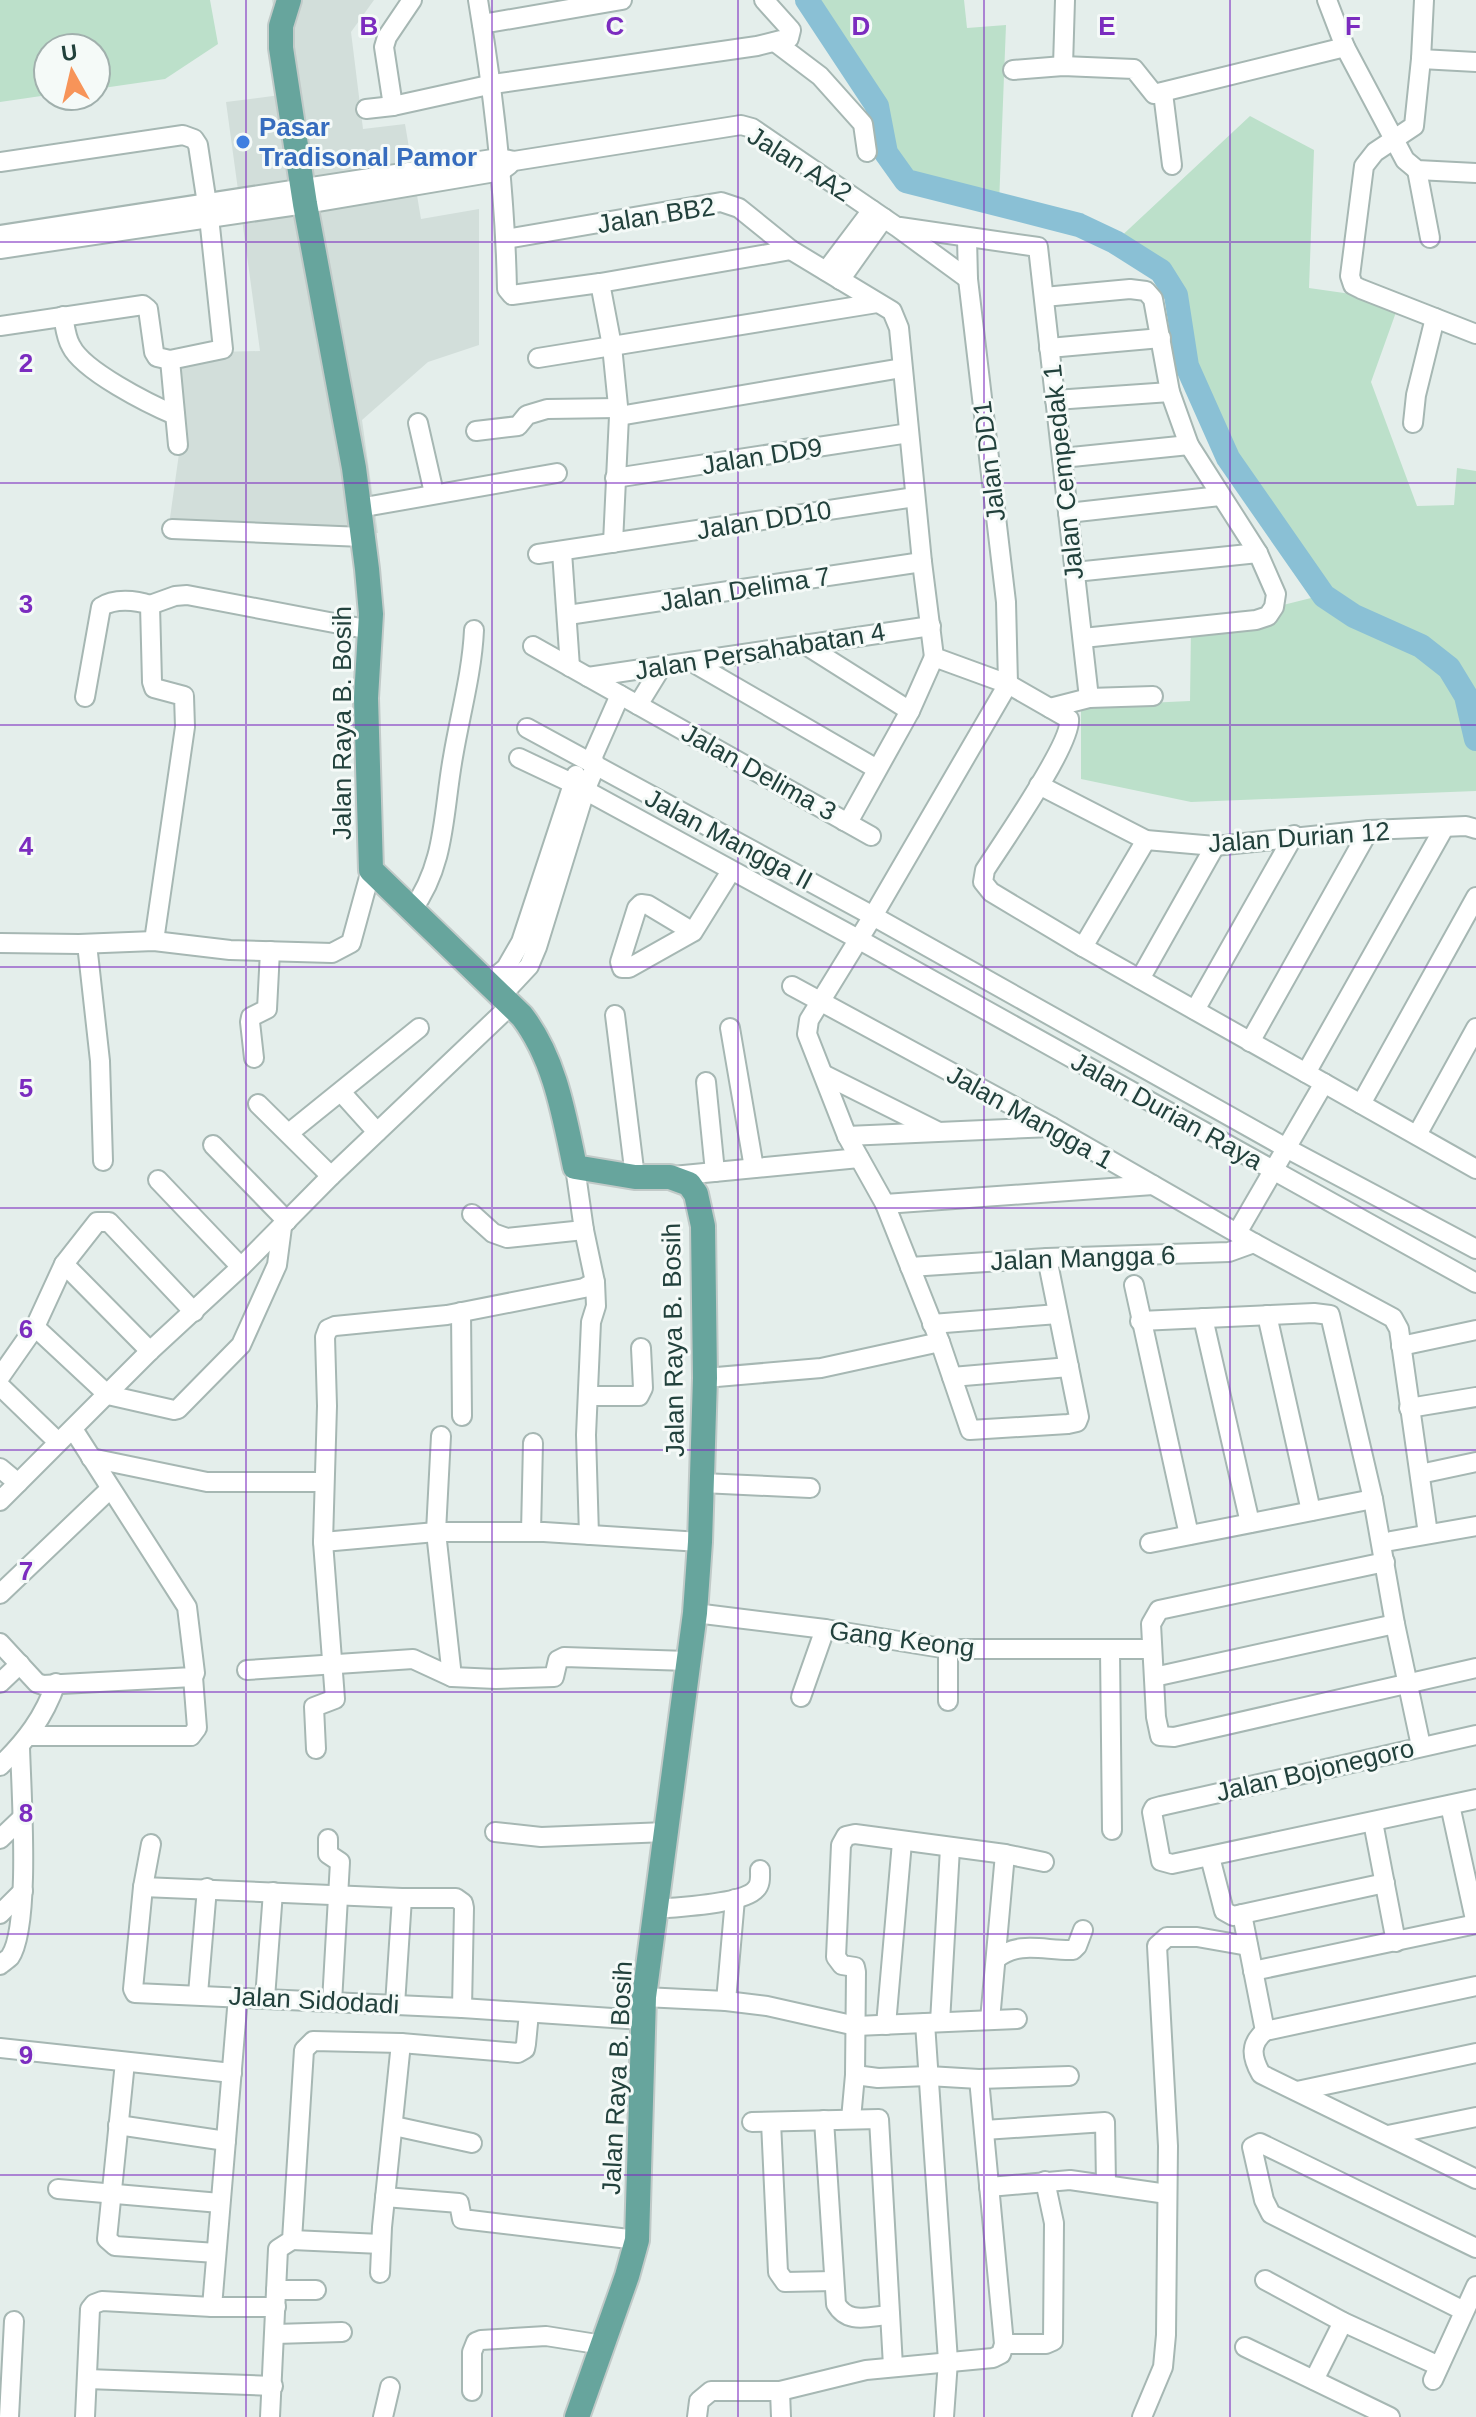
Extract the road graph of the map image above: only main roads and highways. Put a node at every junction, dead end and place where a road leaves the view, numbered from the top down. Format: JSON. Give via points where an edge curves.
{"nodes":[{"id":1,"x":289,"y":0,"type":"edge"},
{"id":2,"x":577,"y":2417,"type":"edge"}],
"edges":[{"from":1,"to":2,"type":"main road","name":"Jalan Raya B. Bosih","via":[[281,48],[363,537],[371,630],[366,698],[371,870],[533,1030],[562,1109],[575,1167],[670,1177],[689,1184],[703,1226],[700,1542],[643,2009],[637,2240]]}]}
